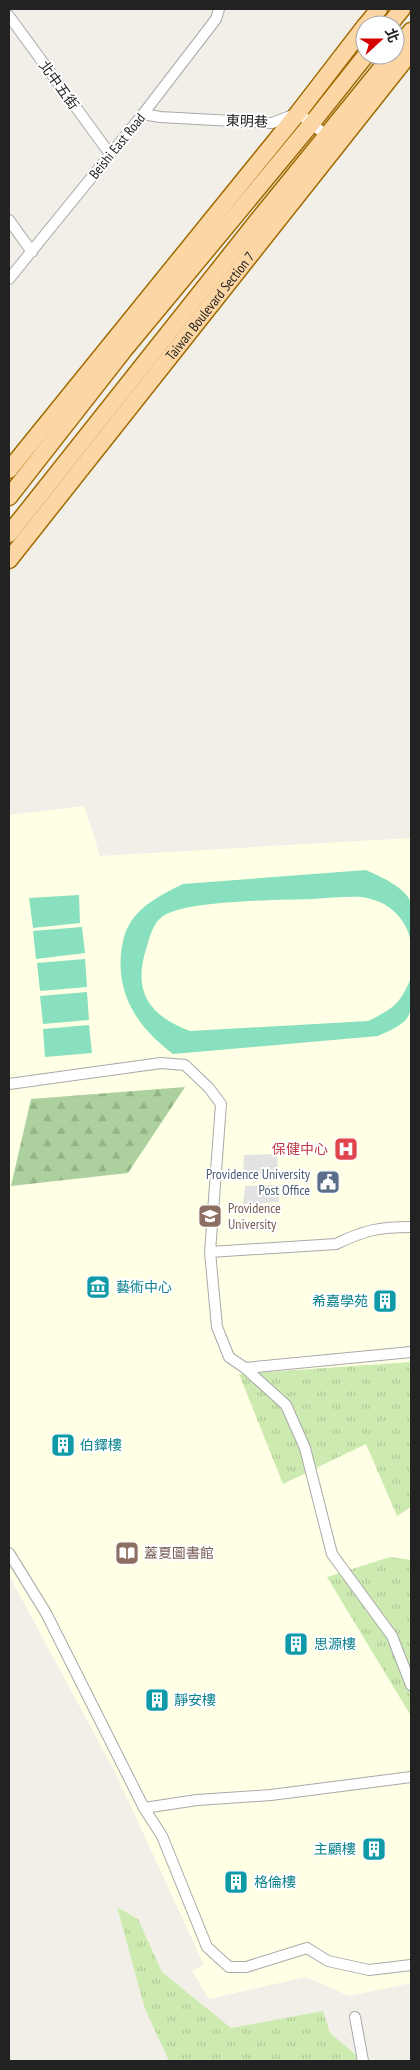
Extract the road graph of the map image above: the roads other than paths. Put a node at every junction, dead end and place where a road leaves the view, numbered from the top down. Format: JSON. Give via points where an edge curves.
{"nodes":[{"id":1,"x":219,"y":9,"type":"edge"},
{"id":2,"x":9,"y":16,"type":"edge"},
{"id":3,"x":355,"y":40,"type":"edge"},
{"id":4,"x":411,"y":52,"type":"edge"},
{"id":5,"x":358,"y":65,"type":"edge"},
{"id":6,"x":385,"y":65,"type":"edge"},
{"id":7,"x":298,"y":113,"type":"junction"},
{"id":8,"x":143,"y":114,"type":"junction"},
{"id":9,"x":312,"y":123,"type":"junction"},
{"id":10,"x":333,"y":140,"type":"junction"},
{"id":11,"x":110,"y":154,"type":"junction"},
{"id":12,"x":9,"y":220,"type":"edge"},
{"id":13,"x":32,"y":252,"type":"junction"},
{"id":14,"x":9,"y":279,"type":"edge"},
{"id":15,"x":9,"y":470,"type":"edge"},
{"id":16,"x":9,"y":497,"type":"edge"},
{"id":17,"x":9,"y":534,"type":"edge"},
{"id":18,"x":9,"y":560,"type":"edge"},
{"id":19,"x":9,"y":1084,"type":"edge"},
{"id":20,"x":411,"y":1227,"type":"edge"},
{"id":21,"x":210,"y":1252,"type":"junction"},
{"id":22,"x":411,"y":1352,"type":"edge"},
{"id":23,"x":245,"y":1368,"type":"junction"},
{"id":24,"x":9,"y":1553,"type":"edge"},
{"id":25,"x":411,"y":1685,"type":"edge"},
{"id":26,"x":411,"y":1777,"type":"edge"},
{"id":27,"x":144,"y":1808,"type":"junction"},
{"id":28,"x":411,"y":1965,"type":"edge"},
{"id":29,"x":355,"y":2017,"type":"dead end"},
{"id":30,"x":363,"y":2061,"type":"edge"}],
"edges":[{"from":1,"to":8,"type":"street","name":"Beishi East Road","via":[[216,19]]},
{"from":2,"to":11,"type":"street","name":"北中五街"},
{"from":3,"to":7,"type":"main road"},
{"from":4,"to":10,"type":"main road","name":"Taiwan Boulevard Section 7"},
{"from":5,"to":9,"type":"main road"},
{"from":6,"to":10,"type":"main road","name":"Taiwan Boulevard Section 7"},
{"from":7,"to":8,"type":"street","name":"東明巷","via":[[272,123],[160,118]]},
{"from":7,"to":9,"type":"street"},
{"from":7,"to":15,"type":"main road"},
{"from":8,"to":11,"type":"street","name":"Beishi East Road"},
{"from":9,"to":10,"type":"street"},
{"from":9,"to":16,"type":"main road","via":[[124,350]]},
{"from":10,"to":17,"type":"main road","name":"Taiwan Boulevard Section 7","via":[[258,220]]},
{"from":10,"to":18,"type":"main road","name":"Taiwan Boulevard Section 7"},
{"from":11,"to":13,"type":"street","name":"Beishi East Road"},
{"from":12,"to":13,"type":"street"},
{"from":13,"to":14,"type":"street","name":"Beishi East Road"},
{"from":19,"to":21,"type":"street","via":[[162,1063],[185,1065],[221,1104]]},
{"from":20,"to":21,"type":"street","via":[[382,1227],[336,1244]]},
{"from":21,"to":23,"type":"street","via":[[217,1328],[229,1357]]},
{"from":22,"to":23,"type":"street"},
{"from":23,"to":25,"type":"street","via":[[286,1405],[305,1448],[332,1554],[392,1636]]},
{"from":24,"to":27,"type":"street","via":[[46,1613]]},
{"from":26,"to":27,"type":"street"},
{"from":27,"to":28,"type":"street","via":[[162,1836],[207,1947],[229,1967],[246,1967],[307,1948],[328,1961],[369,1970]]},
{"from":29,"to":30,"type":"street"}]}
